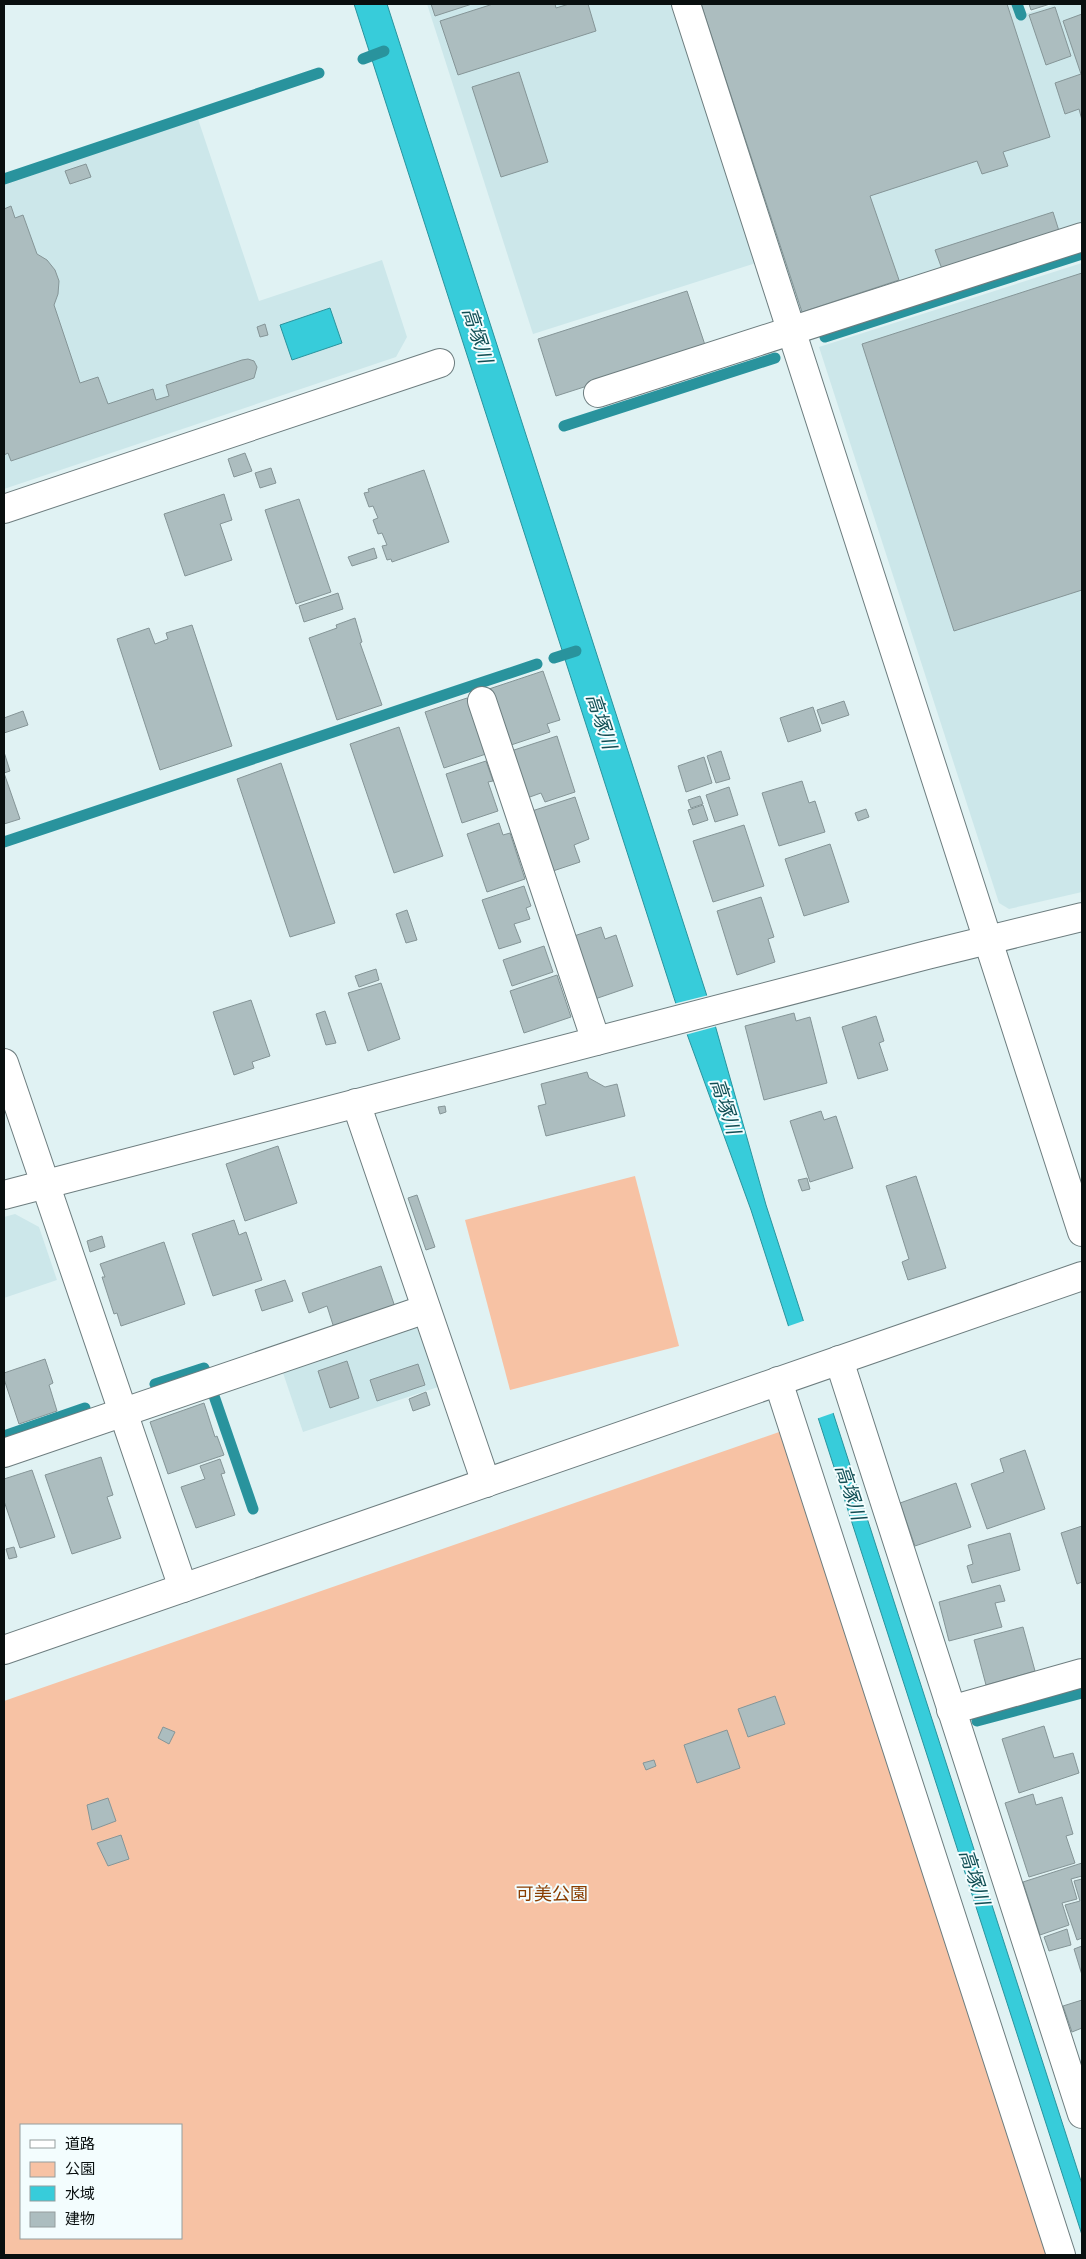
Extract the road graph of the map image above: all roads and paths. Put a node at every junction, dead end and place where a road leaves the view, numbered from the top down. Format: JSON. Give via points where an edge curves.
{"nodes":[{"id":1,"x":686,"y":4,"type":"edge"},
{"id":2,"x":1082,"y":237,"type":"edge"},
{"id":3,"x":792,"y":330,"type":"junction"},
{"id":4,"x":440,"y":363,"type":"dead end"},
{"id":5,"x":598,"y":393,"type":"dead end"},
{"id":6,"x":4,"y":509,"type":"edge"},
{"id":7,"x":482,"y":701,"type":"dead end"},
{"id":8,"x":1082,"y":917,"type":"edge"},
{"id":9,"x":988,"y":939,"type":"junction"},
{"id":10,"x":596,"y":1041,"type":"junction"},
{"id":11,"x":4,"y":1063,"type":"edge"},
{"id":12,"x":356,"y":1103,"type":"junction"},
{"id":13,"x":44,"y":1184,"type":"junction"},
{"id":14,"x":4,"y":1194,"type":"edge"},
{"id":15,"x":1082,"y":1232,"type":"edge"},
{"id":16,"x":1082,"y":1276,"type":"edge"},
{"id":17,"x":426,"y":1309,"type":"junction"},
{"id":18,"x":833,"y":1362,"type":"junction"},
{"id":19,"x":785,"y":1379,"type":"junction"},
{"id":20,"x":123,"y":1412,"type":"junction"},
{"id":21,"x":4,"y":1453,"type":"edge"},
{"id":22,"x":486,"y":1483,"type":"junction"},
{"id":23,"x":183,"y":1588,"type":"junction"},
{"id":24,"x":4,"y":1650,"type":"edge"},
{"id":25,"x":1082,"y":1673,"type":"edge"},
{"id":26,"x":951,"y":1710,"type":"junction"},
{"id":27,"x":1082,"y":2114,"type":"edge"},
{"id":28,"x":1061,"y":2255,"type":"edge"}],
"edges":[{"from":1,"to":3,"type":"street"},
{"from":2,"to":3,"type":"street"},
{"from":3,"to":5,"type":"street"},
{"from":3,"to":9,"type":"street"},
{"from":4,"to":6,"type":"street"},
{"from":7,"to":10,"type":"street"},
{"from":8,"to":9,"type":"street"},
{"from":9,"to":10,"type":"street"},
{"from":9,"to":15,"type":"street"},
{"from":10,"to":12,"type":"street"},
{"from":11,"to":13,"type":"street"},
{"from":12,"to":13,"type":"street"},
{"from":12,"to":17,"type":"street"},
{"from":13,"to":14,"type":"street"},
{"from":13,"to":20,"type":"street"},
{"from":16,"to":18,"type":"street"},
{"from":17,"to":20,"type":"street"},
{"from":17,"to":22,"type":"street"},
{"from":18,"to":19,"type":"street"},
{"from":18,"to":26,"type":"street"},
{"from":19,"to":22,"type":"street"},
{"from":19,"to":28,"type":"street"},
{"from":20,"to":21,"type":"street"},
{"from":20,"to":23,"type":"street"},
{"from":22,"to":23,"type":"street"},
{"from":23,"to":24,"type":"street"},
{"from":25,"to":26,"type":"street"},
{"from":26,"to":27,"type":"street"}]}
